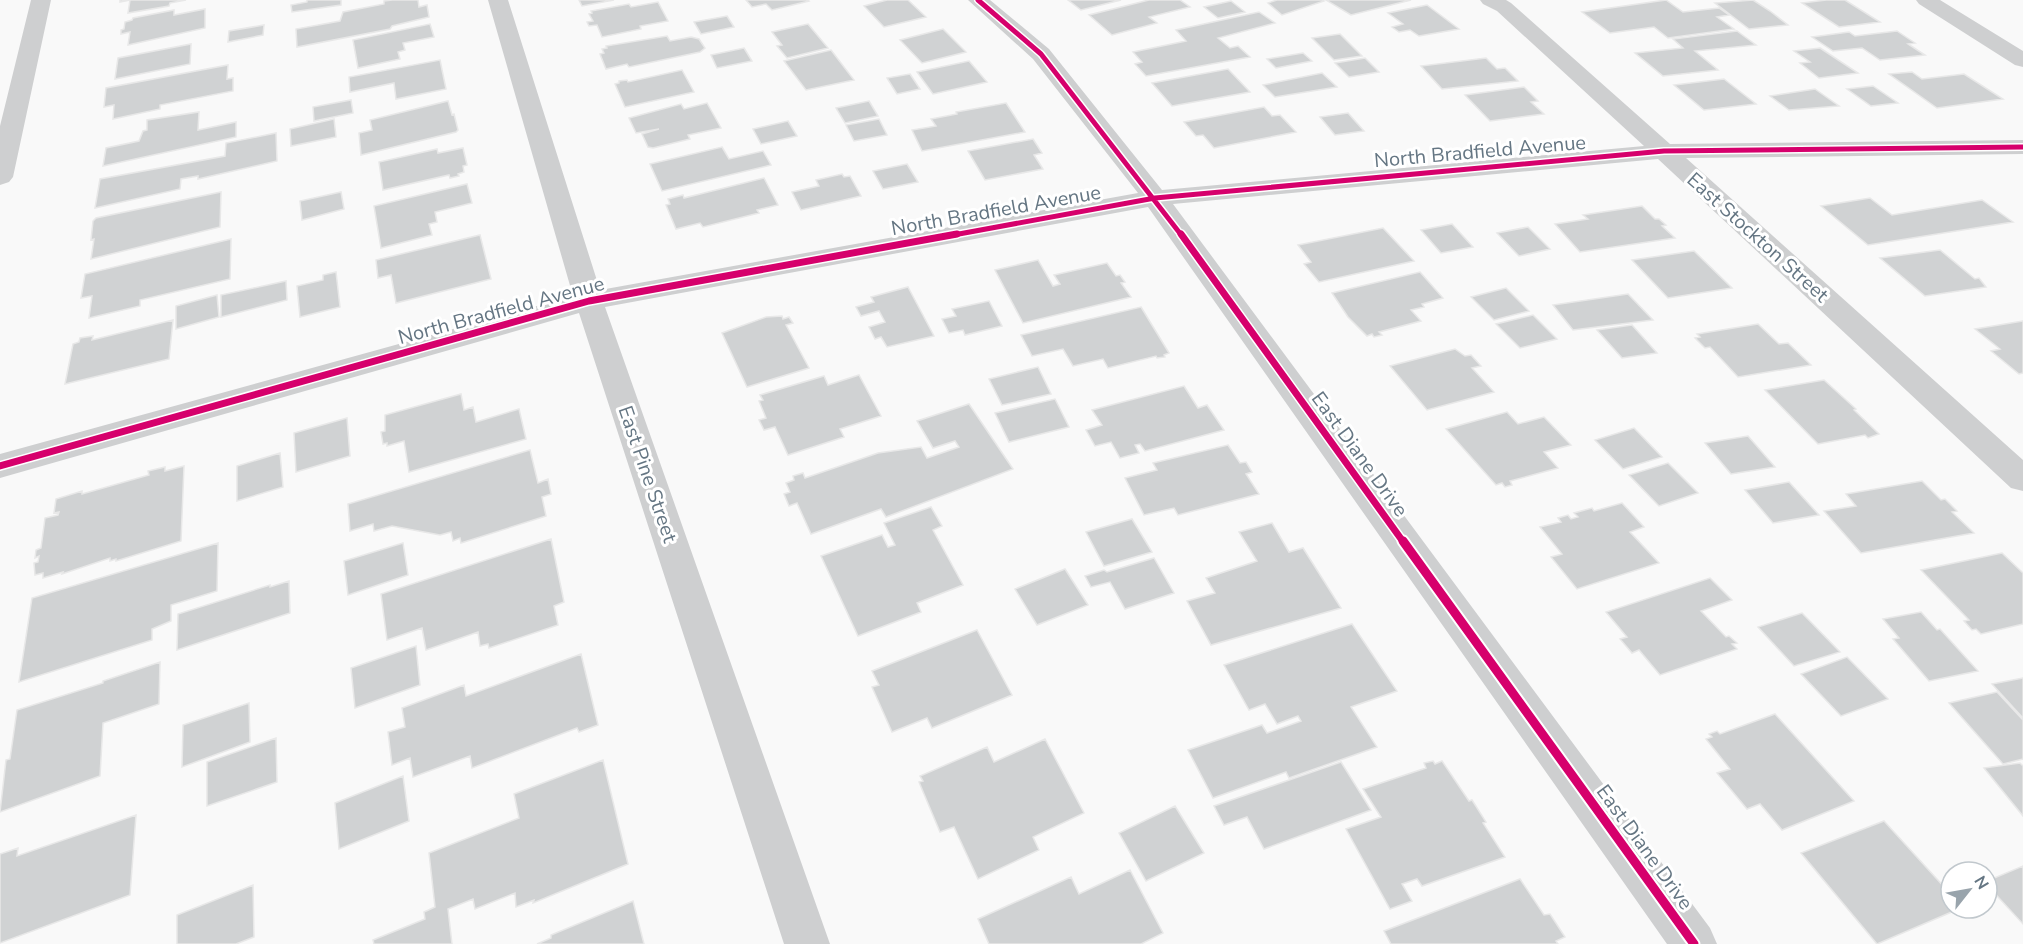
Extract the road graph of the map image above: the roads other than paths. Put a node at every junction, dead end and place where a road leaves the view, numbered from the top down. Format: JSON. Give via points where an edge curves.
{"nodes":[{"id":1,"x":41,"y":0,"type":"edge"},
{"id":2,"x":498,"y":0,"type":"edge"},
{"id":3,"x":978,"y":0,"type":"edge"},
{"id":4,"x":1490,"y":0,"type":"edge"},
{"id":5,"x":1926,"y":0,"type":"edge"},
{"id":6,"x":2023,"y":60,"type":"edge"},
{"id":7,"x":2023,"y":147,"type":"edge"},
{"id":8,"x":1664,"y":151,"type":"junction"},
{"id":9,"x":0,"y":177,"type":"edge"},
{"id":10,"x":1155,"y":198,"type":"junction"},
{"id":11,"x":589,"y":301,"type":"junction"},
{"id":12,"x":0,"y":466,"type":"edge"},
{"id":13,"x":2023,"y":479,"type":"edge"},
{"id":14,"x":807,"y":944,"type":"edge"},
{"id":15,"x":1694,"y":944,"type":"edge"}],
"edges":[{"from":1,"to":9,"type":"street"},
{"from":2,"to":11,"type":"street","name":"East Pine Street"},
{"from":3,"to":10,"type":"street","name":"East Diane Drive","via":[[1041,54]]},
{"from":4,"to":8,"type":"street","name":"East Stockton Street","via":[[1504,7]]},
{"from":5,"to":6,"type":"street"},
{"from":7,"to":8,"type":"street","name":"North Bradfield Avenue"},
{"from":8,"to":10,"type":"street","name":"North Bradfield Avenue"},
{"from":8,"to":13,"type":"street","name":"East Stockton Street"},
{"from":10,"to":11,"type":"street","name":"North Bradfield Avenue"},
{"from":10,"to":15,"type":"street","name":"East Diane Drive"},
{"from":11,"to":12,"type":"street","name":"North Bradfield Avenue"},
{"from":11,"to":14,"type":"street","name":"East Pine Street"}]}
